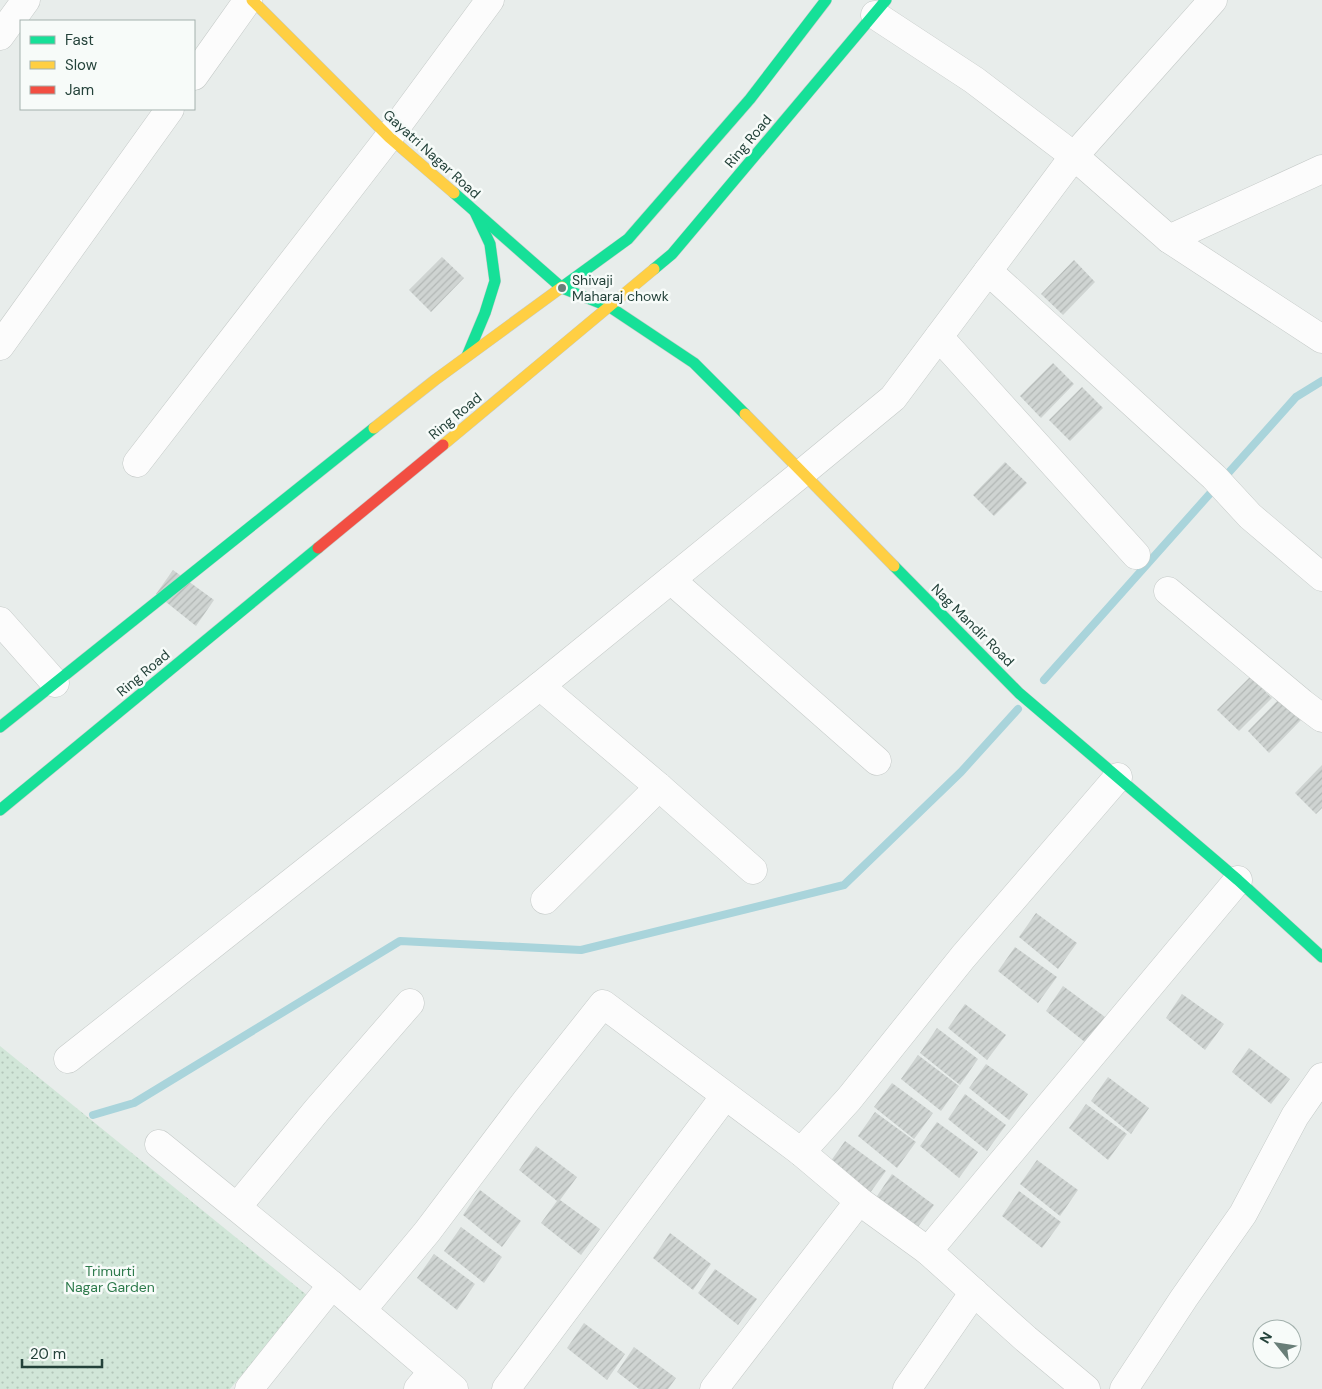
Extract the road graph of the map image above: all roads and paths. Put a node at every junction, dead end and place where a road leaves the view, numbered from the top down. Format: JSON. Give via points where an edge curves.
{"nodes":[{"id":1,"x":26,"y":0,"type":"edge"},
{"id":2,"x":250,"y":0,"type":"edge"},
{"id":3,"x":490,"y":0,"type":"edge"},
{"id":4,"x":826,"y":0,"type":"edge"},
{"id":5,"x":1213,"y":0,"type":"edge"},
{"id":6,"x":880,"y":7,"type":"edge"},
{"id":7,"x":0,"y":36,"type":"edge"},
{"id":8,"x":195,"y":75,"type":"edge"},
{"id":9,"x":169,"y":110,"type":"edge"},
{"id":10,"x":389,"y":137,"type":"junction"},
{"id":11,"x":1074,"y":156,"type":"junction"},
{"id":12,"x":1322,"y":169,"type":"edge"},
{"id":13,"x":475,"y":212,"type":"junction"},
{"id":14,"x":1169,"y":239,"type":"junction"},
{"id":15,"x":988,"y":271,"type":"junction"},
{"id":16,"x":562,"y":288,"type":"junction"},
{"id":17,"x":610,"y":307,"type":"junction"},
{"id":18,"x":939,"y":337,"type":"junction"},
{"id":19,"x":1322,"y":339,"type":"edge"},
{"id":20,"x":0,"y":346,"type":"edge"},
{"id":21,"x":467,"y":356,"type":"junction"},
{"id":22,"x":137,"y":463,"type":"dead end"},
{"id":23,"x":802,"y":473,"type":"junction"},
{"id":24,"x":1136,"y":555,"type":"dead end"},
{"id":25,"x":1322,"y":577,"type":"edge"},
{"id":26,"x":671,"y":580,"type":"junction"},
{"id":27,"x":1168,"y":591,"type":"dead end"},
{"id":28,"x":0,"y":621,"type":"edge"},
{"id":29,"x":55,"y":683,"type":"junction"},
{"id":30,"x":540,"y":686,"type":"junction"},
{"id":31,"x":1322,"y":718,"type":"edge"},
{"id":32,"x":0,"y":728,"type":"edge"},
{"id":33,"x":877,"y":761,"type":"dead end"},
{"id":34,"x":1118,"y":777,"type":"junction"},
{"id":35,"x":659,"y":786,"type":"junction"},
{"id":36,"x":0,"y":810,"type":"edge"},
{"id":37,"x":753,"y":870,"type":"dead end"},
{"id":38,"x":1238,"y":880,"type":"junction"},
{"id":39,"x":545,"y":900,"type":"dead end"},
{"id":40,"x":1322,"y":957,"type":"edge"},
{"id":41,"x":410,"y":1003,"type":"dead end"},
{"id":42,"x":68,"y":1059,"type":"dead end"},
{"id":43,"x":1322,"y":1077,"type":"edge"},
{"id":44,"x":725,"y":1096,"type":"junction"},
{"id":45,"x":159,"y":1144,"type":"dead end"},
{"id":46,"x":801,"y":1152,"type":"junction"},
{"id":47,"x":859,"y":1201,"type":"junction"},
{"id":48,"x":237,"y":1207,"type":"junction"},
{"id":49,"x":928,"y":1252,"type":"junction"},
{"id":50,"x":332,"y":1285,"type":"junction"},
{"id":51,"x":974,"y":1292,"type":"junction"},
{"id":52,"x":362,"y":1310,"type":"junction"},
{"id":53,"x":426,"y":1380,"type":"edge"},
{"id":54,"x":249,"y":1389,"type":"edge"},
{"id":55,"x":454,"y":1389,"type":"edge"},
{"id":56,"x":506,"y":1389,"type":"edge"},
{"id":57,"x":714,"y":1389,"type":"edge"},
{"id":58,"x":907,"y":1389,"type":"edge"},
{"id":59,"x":1086,"y":1389,"type":"edge"},
{"id":60,"x":1124,"y":1389,"type":"edge"}],
"edges":[{"from":1,"to":7,"type":"street"},
{"from":2,"to":8,"type":"street"},
{"from":2,"to":10,"type":"main road","name":"Gayatri Nagar Road"},
{"from":3,"to":10,"type":"street"},
{"from":4,"to":16,"type":"main road","name":"Ring Road","via":[[750,99],[628,239]]},
{"from":5,"to":11,"type":"street"},
{"from":6,"to":11,"type":"street"},
{"from":6,"to":17,"type":"main road","name":"Ring Road","via":[[672,254]]},
{"from":9,"to":20,"type":"street"},
{"from":10,"to":13,"type":"main road","name":"Gayatri Nagar Road"},
{"from":10,"to":22,"type":"street"},
{"from":11,"to":14,"type":"street"},
{"from":11,"to":15,"type":"street"},
{"from":12,"to":14,"type":"street"},
{"from":13,"to":16,"type":"main road","name":"Gayatri Nagar Road"},
{"from":13,"to":21,"type":"main road","via":[[490,244],[494,281]]},
{"from":14,"to":19,"type":"street"},
{"from":15,"to":18,"type":"street"},
{"from":15,"to":25,"type":"street","via":[[1214,477],[1250,516]]},
{"from":16,"to":17,"type":"main road","name":"Gayatri Nagar Road"},
{"from":16,"to":21,"type":"main road","name":"Ring Road"},
{"from":17,"to":23,"type":"main road","name":"Nag Mandir Road","via":[[694,363]]},
{"from":17,"to":36,"type":"main road","name":"Ring Road"},
{"from":18,"to":23,"type":"street","via":[[893,398]]},
{"from":18,"to":24,"type":"street"},
{"from":21,"to":29,"type":"main road","name":"Ring Road"},
{"from":23,"to":26,"type":"street"},
{"from":23,"to":34,"type":"main road","name":"Nag Mandir Road","via":[[1019,693]]},
{"from":26,"to":30,"type":"street"},
{"from":26,"to":33,"type":"street"},
{"from":27,"to":31,"type":"street"},
{"from":28,"to":29,"type":"street"},
{"from":29,"to":32,"type":"main road","name":"Ring Road"},
{"from":30,"to":35,"type":"street"},
{"from":30,"to":42,"type":"street"},
{"from":34,"to":38,"type":"main road","name":"Nag Mandir Road"},
{"from":34,"to":46,"type":"street"},
{"from":35,"to":37,"type":"street"},
{"from":35,"to":39,"type":"street"},
{"from":38,"to":40,"type":"main road","name":"Nag Mandir Road"},
{"from":38,"to":49,"type":"street"},
{"from":41,"to":48,"type":"street"},
{"from":43,"to":60,"type":"street","via":[[1295,1116],[1243,1214]]},
{"from":44,"to":46,"type":"street"},
{"from":44,"to":52,"type":"street","via":[[603,1004],[427,1232]]},
{"from":44,"to":56,"type":"street"},
{"from":45,"to":48,"type":"street"},
{"from":46,"to":47,"type":"street"},
{"from":47,"to":49,"type":"street"},
{"from":47,"to":57,"type":"street"},
{"from":48,"to":50,"type":"street"},
{"from":49,"to":51,"type":"street"},
{"from":50,"to":52,"type":"street"},
{"from":50,"to":54,"type":"street"},
{"from":51,"to":58,"type":"street"},
{"from":51,"to":59,"type":"street"},
{"from":52,"to":53,"type":"street"},
{"from":53,"to":55,"type":"street"}]}
